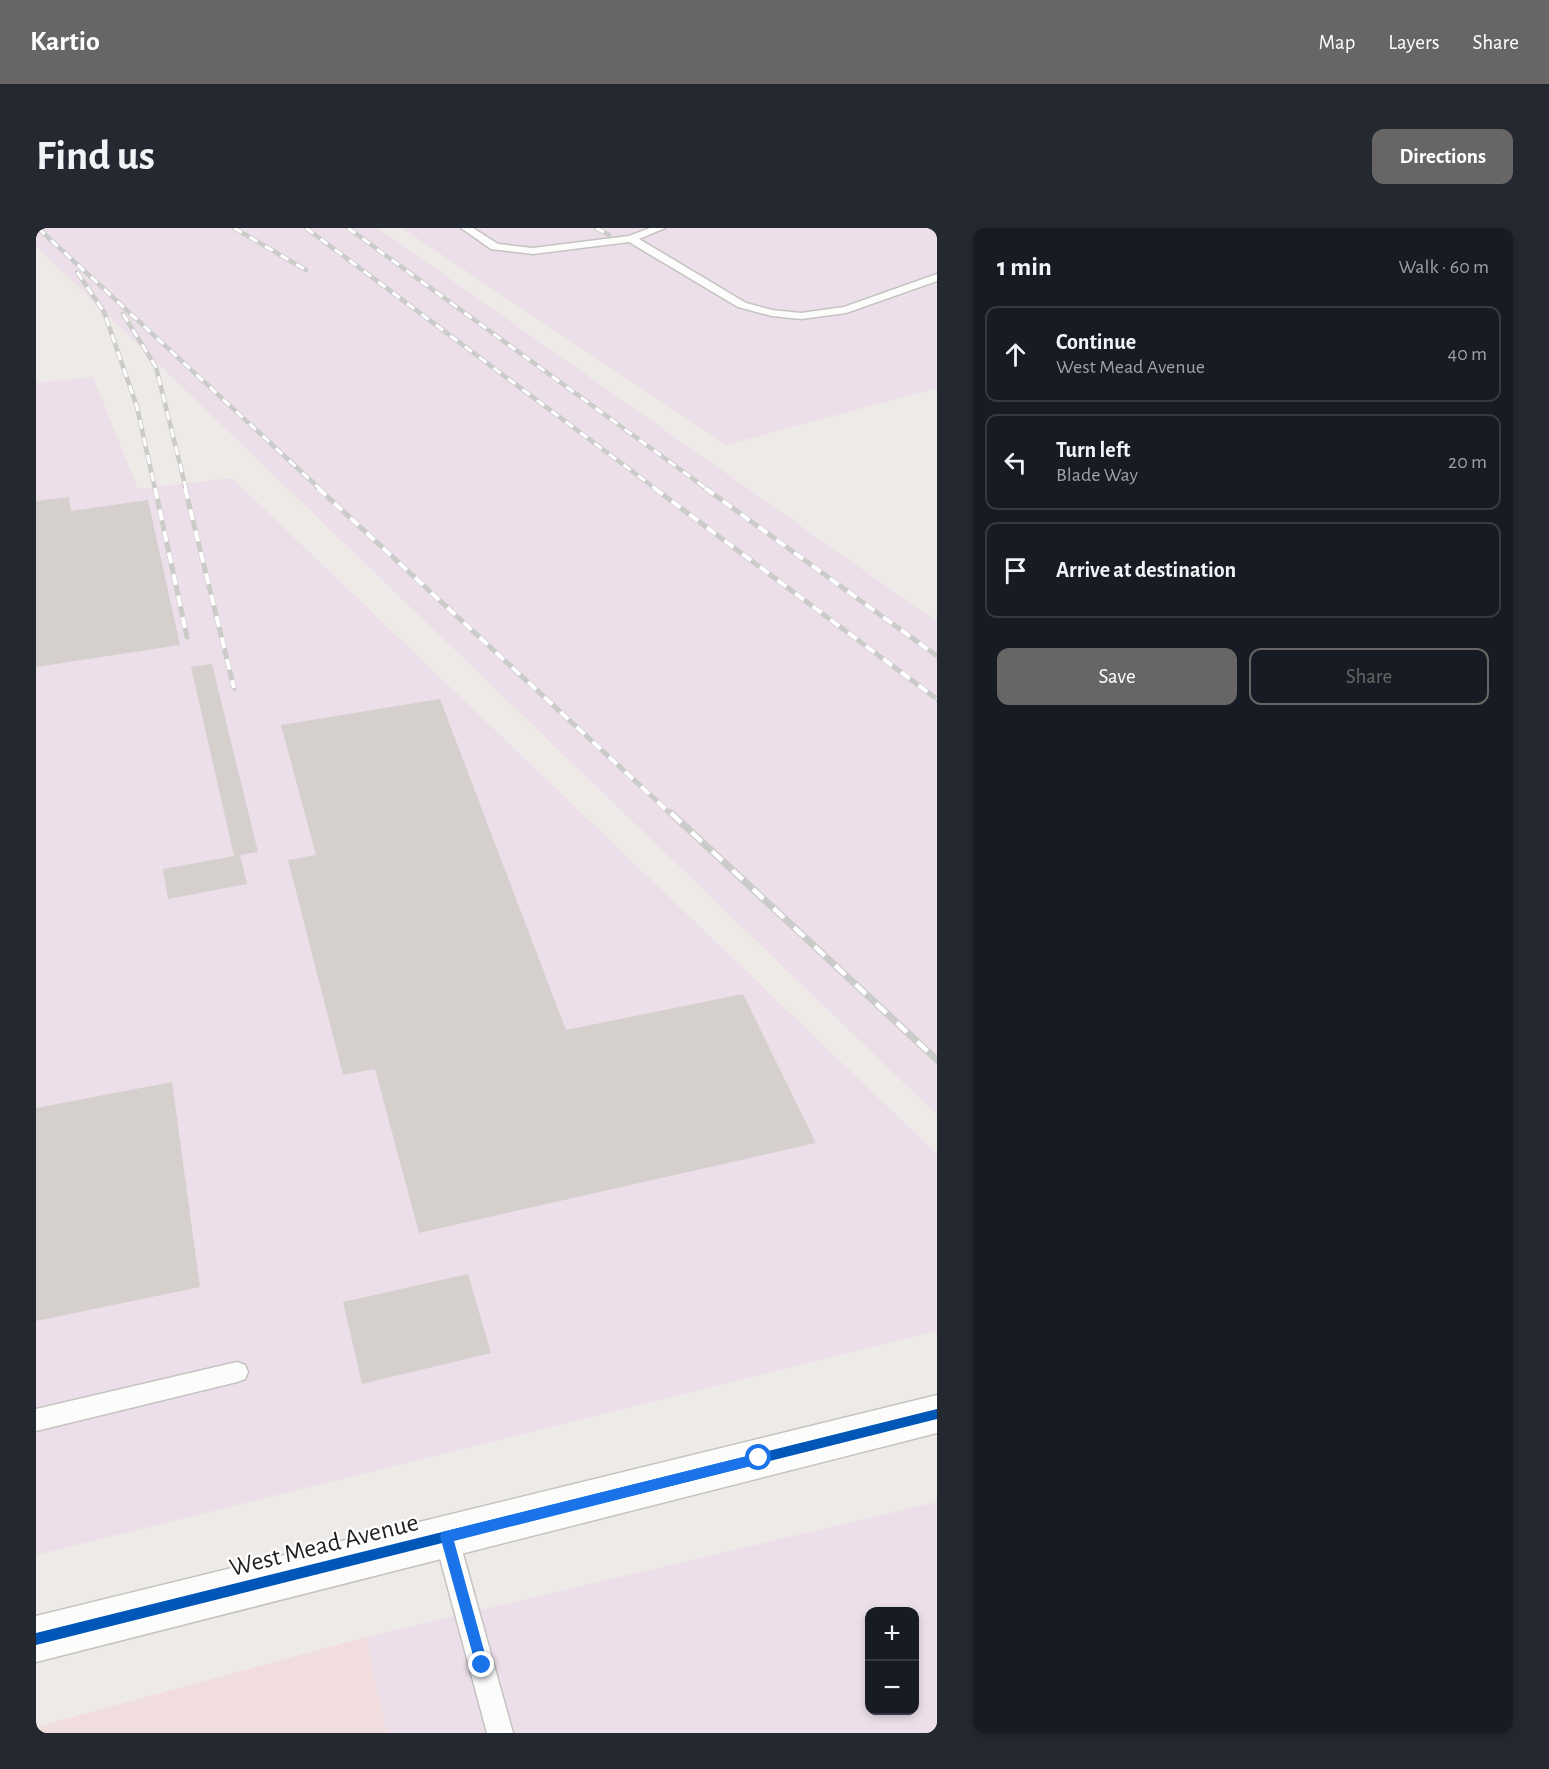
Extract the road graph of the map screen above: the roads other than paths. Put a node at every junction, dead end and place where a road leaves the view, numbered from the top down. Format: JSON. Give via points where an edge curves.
{"nodes":[{"id":1,"x":466,"y":228,"type":"edge"},
{"id":2,"x":660,"y":228,"type":"edge"},
{"id":3,"x":631,"y":239,"type":"junction"},
{"id":4,"x":937,"y":277,"type":"edge"},
{"id":5,"x":237,"y":1372,"type":"dead end"},
{"id":6,"x":937,"y":1414,"type":"edge"},
{"id":7,"x":36,"y":1420,"type":"edge"},
{"id":8,"x":446,"y":1536,"type":"junction"},
{"id":9,"x":36,"y":1639,"type":"edge"},
{"id":10,"x":500,"y":1733,"type":"edge"}],
"edges":[{"from":1,"to":3,"type":"lane","via":[[495,247],[533,250]]},
{"from":2,"to":3,"type":"lane"},
{"from":3,"to":4,"type":"lane","via":[[742,305],[772,313],[801,316],[846,310]]},
{"from":5,"to":7,"type":"lane"},
{"from":6,"to":8,"type":"street","name":"West Mead Avenue"},
{"from":8,"to":9,"type":"street","name":"West Mead Avenue"},
{"from":8,"to":10,"type":"lane"}]}
